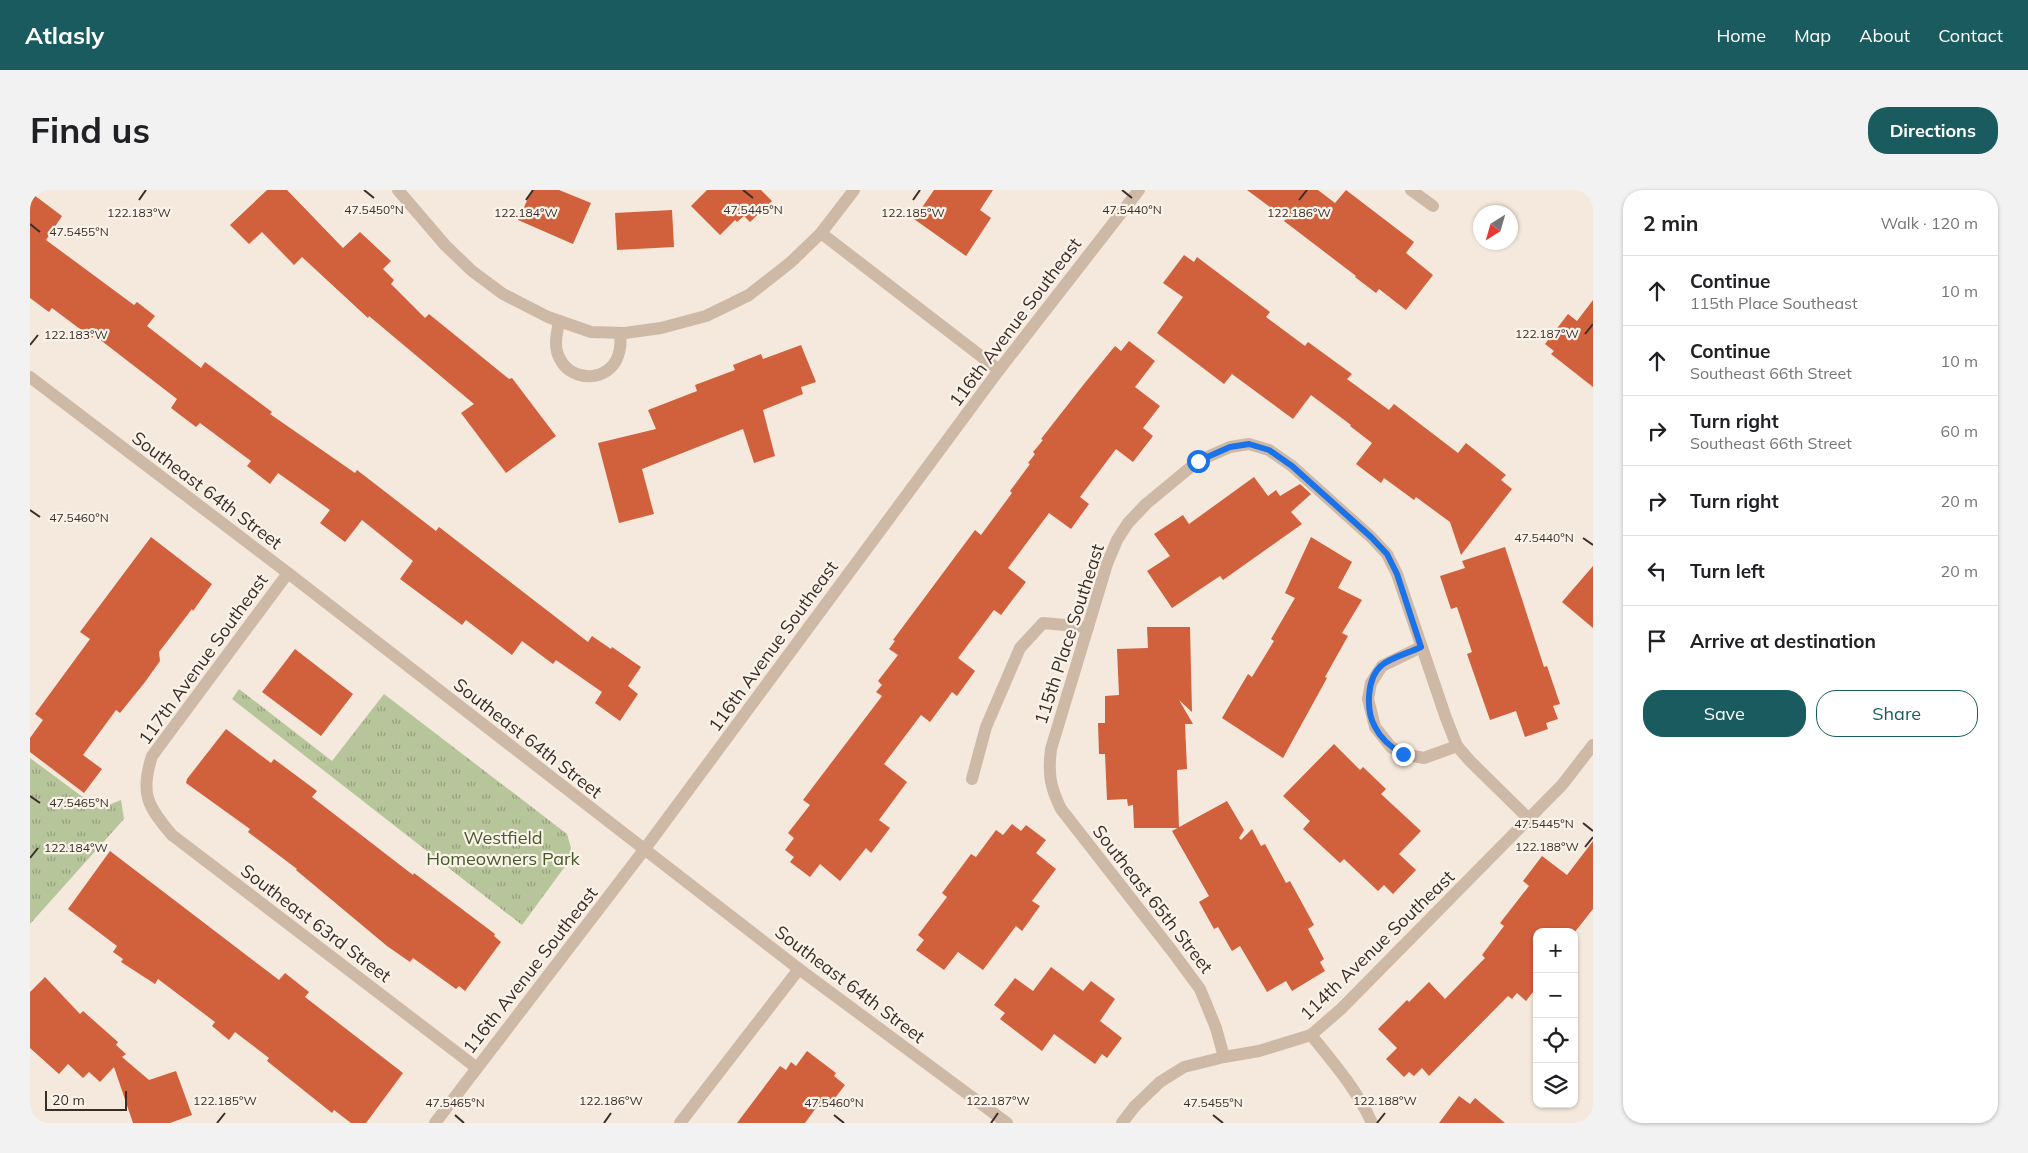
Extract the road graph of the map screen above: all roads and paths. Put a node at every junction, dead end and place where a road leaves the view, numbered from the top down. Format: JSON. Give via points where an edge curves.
{"nodes":[{"id":1,"x":398,"y":190,"type":"edge"},
{"id":2,"x":854,"y":190,"type":"edge"},
{"id":3,"x":1139,"y":190,"type":"edge"},
{"id":4,"x":1411,"y":190,"type":"edge"},
{"id":5,"x":1433,"y":206,"type":"dead end"},
{"id":6,"x":821,"y":233,"type":"junction"},
{"id":7,"x":559,"y":321,"type":"junction"},
{"id":8,"x":620,"y":333,"type":"junction"},
{"id":9,"x":999,"y":370,"type":"junction"},
{"id":10,"x":30,"y":377,"type":"edge"},
{"id":11,"x":288,"y":573,"type":"junction"},
{"id":12,"x":1088,"y":627,"type":"junction"},
{"id":13,"x":1421,"y":647,"type":"junction"},
{"id":14,"x":1593,"y":745,"type":"edge"},
{"id":15,"x":1457,"y":746,"type":"junction"},
{"id":16,"x":1049,"y":767,"type":"joint"},
{"id":17,"x":972,"y":779,"type":"dead end"},
{"id":18,"x":147,"y":796,"type":"joint"},
{"id":19,"x":1529,"y":819,"type":"junction"},
{"id":20,"x":644,"y":850,"type":"junction"},
{"id":21,"x":799,"y":969,"type":"junction"},
{"id":22,"x":1311,"y":1034,"type":"junction"},
{"id":23,"x":1224,"y":1057,"type":"junction"},
{"id":24,"x":477,"y":1068,"type":"junction"},
{"id":25,"x":435,"y":1123,"type":"edge"},
{"id":26,"x":680,"y":1123,"type":"edge"},
{"id":27,"x":1007,"y":1123,"type":"edge"},
{"id":28,"x":1122,"y":1123,"type":"edge"},
{"id":29,"x":1372,"y":1123,"type":"edge"}],
"edges":[{"from":1,"to":7,"type":"street","via":[[472,271],[503,294]]},
{"from":2,"to":6,"type":"street"},
{"from":3,"to":9,"type":"street","name":"116th Avenue Southeast"},
{"from":4,"to":5,"type":"street"},
{"from":6,"to":8,"type":"street","via":[[749,295],[706,316],[661,328]]},
{"from":6,"to":9,"type":"street"},
{"from":7,"to":8,"type":"street","via":[[591,332]]},
{"from":7,"to":8,"type":"street","via":[[556,340],[559,358],[572,373],[582,376],[603,373],[612,366],[621,346]]},
{"from":9,"to":20,"type":"street","name":"116th Avenue Southeast"},
{"from":10,"to":11,"type":"street","name":"Southeast 64th Street"},
{"from":11,"to":18,"type":"street","name":"117th Avenue Southeast","via":[[152,756],[146,777]]},
{"from":11,"to":20,"type":"street","name":"Southeast 64th Street"},
{"from":12,"to":13,"type":"street","name":"115th Place Southeast","via":[[1107,564],[1128,523],[1198,461],[1230,447],[1249,444],[1269,450],[1292,466],[1387,554],[1397,574]]},
{"from":12,"to":16,"type":"street","name":"115th Place Southeast","via":[[1050,749]]},
{"from":12,"to":17,"type":"street","via":[[1043,623],[1020,648],[986,727]]},
{"from":13,"to":15,"type":"street"},
{"from":13,"to":15,"type":"street","via":[[1382,666],[1371,683],[1368,699],[1375,727],[1391,747],[1410,755],[1424,758]]},
{"from":14,"to":19,"type":"street","name":"114th Avenue Southeast","via":[[1562,785]]},
{"from":15,"to":19,"type":"street"},
{"from":16,"to":23,"type":"street","name":"Southeast 65th Street","via":[[1052,790],[1061,809],[1200,989]]},
{"from":18,"to":24,"type":"street","name":"Southeast 63rd Street","via":[[155,816],[172,835]]},
{"from":19,"to":22,"type":"street","name":"114th Avenue Southeast","via":[[1341,1009]]},
{"from":20,"to":21,"type":"street","name":"Southeast 64th Street"},
{"from":20,"to":24,"type":"street","name":"116th Avenue Southeast"},
{"from":21,"to":26,"type":"street"},
{"from":21,"to":27,"type":"street","name":"Southeast 64th Street"},
{"from":22,"to":23,"type":"street","name":"114th Avenue Southeast","via":[[1259,1051]]},
{"from":22,"to":29,"type":"street","via":[[1343,1074]]},
{"from":23,"to":28,"type":"street","name":"114th Avenue Southeast","via":[[1184,1067],[1160,1082]]},
{"from":24,"to":25,"type":"street","name":"116th Avenue Southeast"}]}
